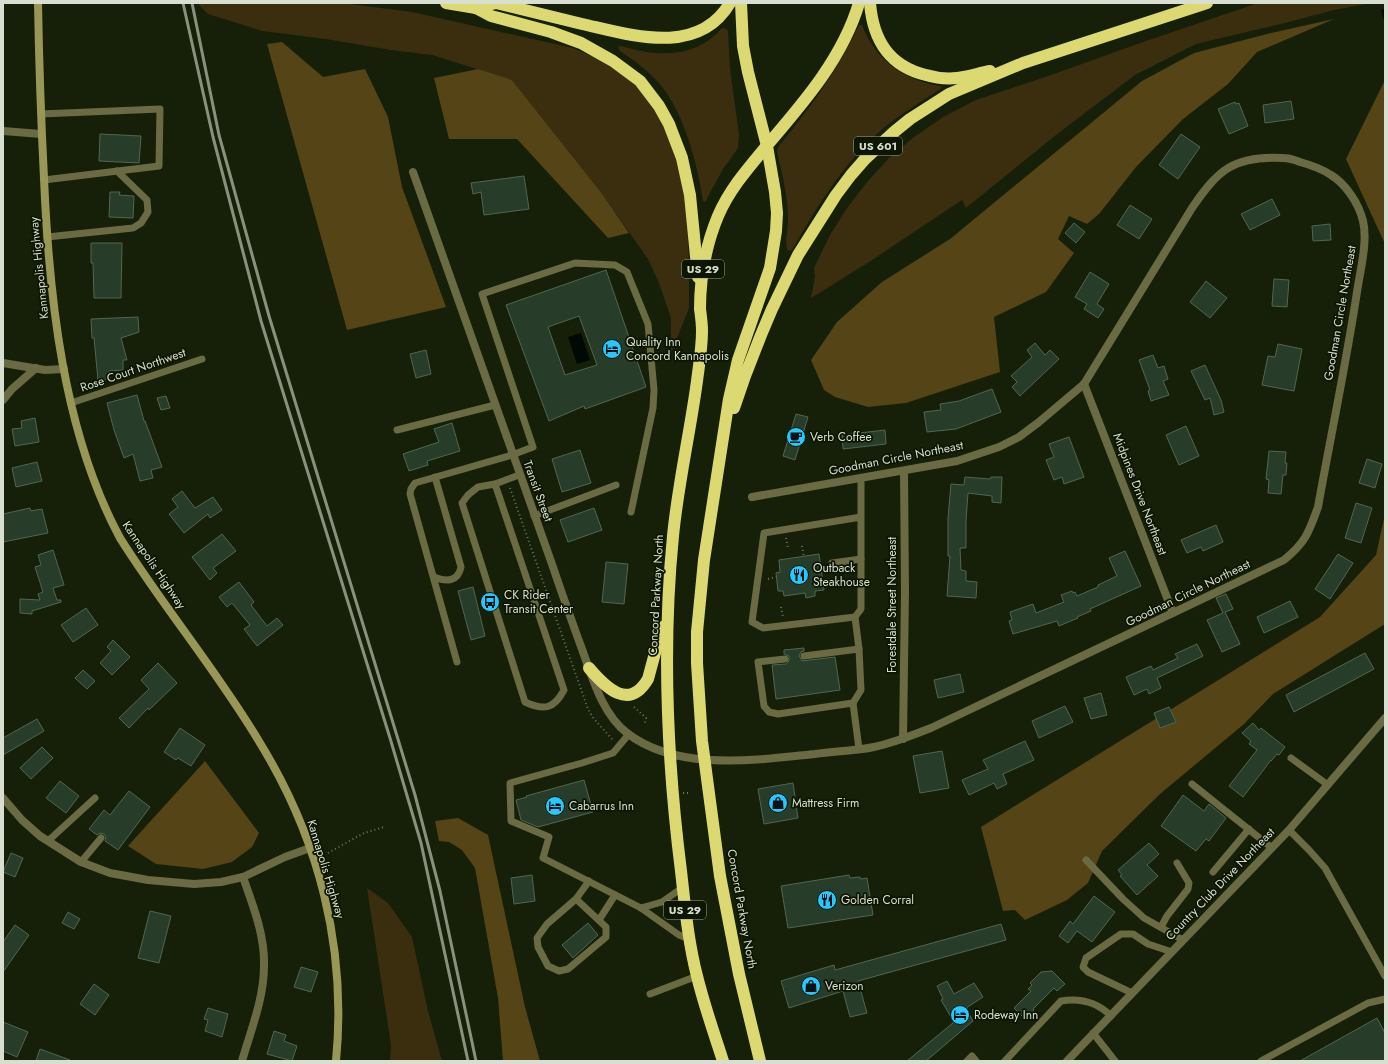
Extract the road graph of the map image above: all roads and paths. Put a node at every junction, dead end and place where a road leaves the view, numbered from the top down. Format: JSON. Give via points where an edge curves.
{"nodes":[{"id":1,"x":38,"y":3,"type":"edge"},
{"id":2,"x":446,"y":3,"type":"edge"},
{"id":3,"x":730,"y":3,"type":"edge"},
{"id":4,"x":741,"y":3,"type":"edge"},
{"id":5,"x":860,"y":3,"type":"edge"},
{"id":6,"x":870,"y":3,"type":"edge"},
{"id":7,"x":1207,"y":3,"type":"edge"},
{"id":8,"x":476,"y":8,"type":"junction"},
{"id":9,"x":1023,"y":63,"type":"junction"},
{"id":10,"x":41,"y":114,"type":"junction"},
{"id":11,"x":3,"y":131,"type":"edge"},
{"id":12,"x":41,"y":134,"type":"junction"},
{"id":13,"x":767,"y":146,"type":"junction"},
{"id":14,"x":117,"y":171,"type":"junction"},
{"id":15,"x":413,"y":172,"type":"dead end"},
{"id":16,"x":44,"y":180,"type":"junction"},
{"id":17,"x":47,"y":238,"type":"junction"},
{"id":18,"x":700,"y":307,"type":"junction"},
{"id":19,"x":202,"y":359,"type":"dead end"},
{"id":20,"x":3,"y":363,"type":"edge"},
{"id":21,"x":36,"y":368,"type":"junction"},
{"id":22,"x":64,"y":369,"type":"junction"},
{"id":23,"x":1084,"y":384,"type":"junction"},
{"id":24,"x":3,"y":400,"type":"edge"},
{"id":25,"x":71,"y":403,"type":"junction"},
{"id":26,"x":495,"y":405,"type":"junction"},
{"id":27,"x":397,"y":430,"type":"dead end"},
{"id":28,"x":512,"y":455,"type":"junction"},
{"id":29,"x":718,"y":467,"type":"junction"},
{"id":30,"x":904,"y":471,"type":"junction"},
{"id":31,"x":519,"y":475,"type":"junction"},
{"id":32,"x":435,"y":477,"type":"junction"},
{"id":33,"x":861,"y":478,"type":"junction"},
{"id":34,"x":495,"y":484,"type":"junction"},
{"id":35,"x":616,"y":485,"type":"dead end"},
{"id":36,"x":510,"y":486,"type":"dead end"},
{"id":37,"x":752,"y":497,"type":"dead end"},
{"id":38,"x":631,"y":512,"type":"dead end"},
{"id":39,"x":534,"y":516,"type":"junction"},
{"id":40,"x":861,"y":517,"type":"junction"},
{"id":41,"x":802,"y":546,"type":"dead end"},
{"id":42,"x":804,"y":556,"type":"dead end"},
{"id":43,"x":861,"y":559,"type":"junction"},
{"id":44,"x":832,"y":563,"type":"dead end"},
{"id":45,"x":434,"y":577,"type":"junction"},
{"id":46,"x":776,"y":577,"type":"dead end"},
{"id":47,"x":768,"y":579,"type":"dead end"},
{"id":48,"x":669,"y":600,"type":"junction"},
{"id":49,"x":1173,"y":613,"type":"junction"},
{"id":50,"x":855,"y":617,"type":"junction"},
{"id":51,"x":859,"y":649,"type":"junction"},
{"id":52,"x":804,"y":656,"type":"dead end"},
{"id":53,"x":785,"y":659,"type":"dead end"},
{"id":54,"x":457,"y":662,"type":"dead end"},
{"id":55,"x":589,"y":668,"type":"junction"},
{"id":56,"x":853,"y":703,"type":"junction"},
{"id":57,"x":634,"y":707,"type":"dead end"},
{"id":58,"x":1385,"y":718,"type":"edge"},
{"id":59,"x":645,"y":723,"type":"dead end"},
{"id":60,"x":628,"y":734,"type":"junction"},
{"id":61,"x":612,"y":739,"type":"dead end"},
{"id":62,"x":903,"y":739,"type":"junction"},
{"id":63,"x":859,"y":749,"type":"junction"},
{"id":64,"x":670,"y":754,"type":"junction"},
{"id":65,"x":1291,"y":758,"type":"dead end"},
{"id":66,"x":704,"y":760,"type":"junction"},
{"id":67,"x":1192,"y":784,"type":"dead end"},
{"id":68,"x":1328,"y":785,"type":"junction"},
{"id":69,"x":3,"y":798,"type":"edge"},
{"id":70,"x":95,"y":798,"type":"dead end"},
{"id":71,"x":384,"y":827,"type":"dead end"},
{"id":72,"x":1249,"y":829,"type":"junction"},
{"id":73,"x":1289,"y":830,"type":"junction"},
{"id":74,"x":101,"y":838,"type":"dead end"},
{"id":75,"x":48,"y":841,"type":"junction"},
{"id":76,"x":310,"y":848,"type":"junction"},
{"id":77,"x":1272,"y":848,"type":"junction"},
{"id":78,"x":328,"y":853,"type":"dead end"},
{"id":79,"x":1086,"y":860,"type":"dead end"},
{"id":80,"x":81,"y":862,"type":"junction"},
{"id":81,"x":1177,"y":863,"type":"dead end"},
{"id":82,"x":1213,"y":872,"type":"dead end"},
{"id":83,"x":243,"y":877,"type":"junction"},
{"id":84,"x":589,"y":881,"type":"junction"},
{"id":85,"x":682,"y":888,"type":"junction"},
{"id":86,"x":615,"y":895,"type":"junction"},
{"id":87,"x":576,"y":899,"type":"junction"},
{"id":88,"x":641,"y":908,"type":"junction"},
{"id":89,"x":599,"y":920,"type":"junction"},
{"id":90,"x":1161,"y":928,"type":"junction"},
{"id":91,"x":689,"y":936,"type":"junction"},
{"id":92,"x":1183,"y":940,"type":"junction"},
{"id":93,"x":1172,"y":952,"type":"junction"},
{"id":94,"x":697,"y":976,"type":"junction"},
{"id":95,"x":1385,"y":976,"type":"edge"},
{"id":96,"x":1132,"y":993,"type":"junction"},
{"id":97,"x":650,"y":994,"type":"dead end"},
{"id":98,"x":1385,"y":999,"type":"edge"},
{"id":99,"x":1111,"y":1016,"type":"junction"},
{"id":100,"x":1094,"y":1033,"type":"junction"},
{"id":101,"x":242,"y":1061,"type":"edge"},
{"id":102,"x":336,"y":1061,"type":"edge"},
{"id":103,"x":723,"y":1061,"type":"edge"},
{"id":104,"x":760,"y":1061,"type":"edge"},
{"id":105,"x":967,"y":1061,"type":"edge"},
{"id":106,"x":976,"y":1061,"type":"edge"},
{"id":107,"x":1005,"y":1061,"type":"edge"},
{"id":108,"x":1067,"y":1061,"type":"edge"},
{"id":109,"x":1115,"y":1061,"type":"edge"},
{"id":110,"x":1261,"y":1061,"type":"edge"}],
"edges":[{"from":1,"to":10,"type":"main road","name":"Kannapolis Highway"},
{"from":2,"to":8,"type":"highway"},
{"from":3,"to":8,"type":"highway","via":[[715,21],[696,32],[672,38],[623,34],[496,3]]},
{"from":4,"to":13,"type":"highway","name":"Concord Parkway North","via":[[743,46]]},
{"from":5,"to":13,"type":"highway","name":"Concord Parkway North","number":"US 29","via":[[844,41],[825,72]]},
{"from":6,"to":9,"type":"highway","via":[[874,26],[883,48],[894,60],[909,70],[933,77],[956,78]]},
{"from":7,"to":9,"type":"highway","number":"US 601"},
{"from":8,"to":18,"type":"highway","via":[[491,16],[551,32],[600,52],[640,81],[650,93],[669,124],[686,175]]},
{"from":9,"to":29,"type":"highway","number":"US 601","via":[[949,94],[930,106],[894,132],[851,175],[798,255],[772,308],[742,383]]},
{"from":10,"to":12,"type":"main road","name":"Kannapolis Highway"},
{"from":10,"to":14,"type":"lane","via":[[160,109],[159,166]]},
{"from":11,"to":12,"type":"street"},
{"from":12,"to":16,"type":"main road","name":"Kannapolis Highway"},
{"from":13,"to":18,"type":"highway","name":"Concord Parkway North","number":"US 29","via":[[739,180],[719,215],[706,255]]},
{"from":13,"to":29,"type":"highway","name":"Concord Parkway North","via":[[777,214],[774,246],[767,276],[735,372]]},
{"from":14,"to":16,"type":"lane"},
{"from":14,"to":17,"type":"lane","via":[[147,200],[148,212],[141,223],[133,228]]},
{"from":15,"to":26,"type":"street","name":"Transit Street"},
{"from":16,"to":17,"type":"main road","name":"Kannapolis Highway"},
{"from":17,"to":22,"type":"main road","name":"Kannapolis Highway"},
{"from":18,"to":48,"type":"highway","name":"Concord Parkway North","number":"US 29","via":[[701,350],[673,534]]},
{"from":19,"to":25,"type":"lane","name":"Rose Court Northwest"},
{"from":20,"to":21,"type":"street"},
{"from":21,"to":22,"type":"street"},
{"from":21,"to":24,"type":"street"},
{"from":22,"to":25,"type":"main road","name":"Kannapolis Highway"},
{"from":23,"to":30,"type":"street","name":"Goodman Circle Northeast","via":[[1040,422],[999,447],[957,461]]},
{"from":23,"to":49,"type":"street","name":"Midpines Drive Northeast"},
{"from":23,"to":49,"type":"street","name":"Goodman Circle Northeast","via":[[1192,208],[1218,175],[1230,166],[1251,159],[1286,158],[1331,174],[1349,192],[1358,206],[1365,237],[1318,507],[1308,534],[1298,549],[1284,560]]},
{"from":25,"to":76,"type":"main road","name":"Kannapolis Highway","via":[[84,454],[113,525],[261,743],[280,778]]},
{"from":26,"to":27,"type":"lane"},
{"from":26,"to":28,"type":"street","name":"Transit Street"},
{"from":28,"to":31,"type":"street","name":"Transit Street"},
{"from":28,"to":32,"type":"lane"},
{"from":28,"to":38,"type":"lane","via":[[533,447],[482,294],[575,263],[615,265],[627,272],[648,324],[654,390],[653,408]]},
{"from":29,"to":66,"type":"highway","name":"Concord Parkway North","via":[[704,560],[697,632]]},
{"from":30,"to":33,"type":"street","name":"Goodman Circle Northeast"},
{"from":30,"to":62,"type":"street","name":"Forestdale Street Northeast"},
{"from":31,"to":34,"type":"lane"},
{"from":31,"to":39,"type":"street","name":"Transit Street"},
{"from":32,"to":45,"type":"lane","via":[[415,483],[410,494]]},
{"from":32,"to":45,"type":"lane","via":[[461,567],[460,574],[453,579],[441,580]]},
{"from":33,"to":37,"type":"street","name":"Goodman Circle Northeast"},
{"from":33,"to":40,"type":"lane"},
{"from":34,"to":34,"type":"lane","via":[[478,488],[462,503],[525,702],[548,707],[560,699],[564,690]]},
{"from":35,"to":39,"type":"lane"},
{"from":36,"to":61,"type":"path","via":[[588,709]]},
{"from":39,"to":55,"type":"street","name":"Transit Street"},
{"from":40,"to":43,"type":"lane"},
{"from":40,"to":50,"type":"lane","via":[[764,533],[752,622],[762,628]]},
{"from":41,"to":42,"type":"path"},
{"from":43,"to":44,"type":"lane"},
{"from":43,"to":50,"type":"lane","via":[[861,609]]},
{"from":45,"to":54,"type":"lane"},
{"from":46,"to":47,"type":"path"},
{"from":48,"to":55,"type":"highway","via":[[644,686],[638,691],[624,695],[601,682]]},
{"from":48,"to":64,"type":"highway","name":"Concord Parkway North","number":"US 29","via":[[666,650]]},
{"from":49,"to":62,"type":"street","name":"Goodman Circle Northeast"},
{"from":50,"to":51,"type":"lane"},
{"from":51,"to":52,"type":"lane"},
{"from":51,"to":56,"type":"lane","via":[[861,690]]},
{"from":53,"to":56,"type":"lane","via":[[758,662],[764,706],[769,712],[778,714]]},
{"from":55,"to":60,"type":"street","name":"Transit Street","via":[[610,716]]},
{"from":56,"to":63,"type":"lane"},
{"from":57,"to":59,"type":"path","via":[[646,718]]},
{"from":58,"to":68,"type":"street","name":"Country Club Drive Northeast"},
{"from":60,"to":64,"type":"street","name":"Transit Street"},
{"from":60,"to":84,"type":"lane","via":[[613,753],[510,783],[511,821],[549,837],[543,858]]},
{"from":62,"to":63,"type":"street","name":"Goodman Circle Northeast"},
{"from":63,"to":66,"type":"street","name":"Goodman Circle Northeast","via":[[777,758]]},
{"from":64,"to":66,"type":"street","name":"Transit Street"},
{"from":64,"to":85,"type":"highway","name":"Concord Parkway North","number":"US 29"},
{"from":65,"to":68,"type":"lane"},
{"from":66,"to":104,"type":"highway","name":"Concord Parkway North","via":[[732,943]]},
{"from":67,"to":72,"type":"lane"},
{"from":68,"to":73,"type":"street","name":"Country Club Drive Northeast"},
{"from":69,"to":75,"type":"street","via":[[22,820]]},
{"from":70,"to":75,"type":"lane"},
{"from":71,"to":78,"type":"path","via":[[364,833]]},
{"from":72,"to":77,"type":"lane"},
{"from":72,"to":82,"type":"lane"},
{"from":73,"to":77,"type":"street","name":"Country Club Drive Northeast"},
{"from":73,"to":95,"type":"lane","via":[[1325,868]]},
{"from":74,"to":80,"type":"lane"},
{"from":75,"to":80,"type":"street"},
{"from":76,"to":83,"type":"street"},
{"from":76,"to":102,"type":"main road","name":"Kannapolis Highway","via":[[330,922],[338,969]]},
{"from":77,"to":92,"type":"street","name":"Country Club Drive Northeast"},
{"from":79,"to":90,"type":"lane","via":[[1123,899],[1144,918]]},
{"from":80,"to":83,"type":"street","via":[[110,873],[148,880],[206,884]]},
{"from":81,"to":90,"type":"lane","via":[[1189,883],[1188,889]]},
{"from":83,"to":101,"type":"street","via":[[262,937],[264,966],[260,996]]},
{"from":84,"to":86,"type":"lane"},
{"from":84,"to":87,"type":"lane"},
{"from":85,"to":88,"type":"lane","via":[[662,902]]},
{"from":85,"to":91,"type":"highway","name":"Concord Parkway North","number":"US 29"},
{"from":86,"to":88,"type":"lane"},
{"from":86,"to":89,"type":"lane"},
{"from":87,"to":89,"type":"lane"},
{"from":87,"to":89,"type":"lane","via":[[547,924],[537,938],[538,947],[548,966],[560,971],[568,969],[606,938],[606,927]]},
{"from":88,"to":91,"type":"lane","via":[[679,935]]},
{"from":90,"to":92,"type":"lane"},
{"from":91,"to":94,"type":"highway","name":"Concord Parkway North","number":"US 29"},
{"from":92,"to":93,"type":"street","name":"Country Club Drive Northeast"},
{"from":93,"to":96,"type":"street","name":"Country Club Drive Northeast"},
{"from":93,"to":96,"type":"lane","via":[[1148,944],[1133,934],[1121,934],[1086,958],[1083,967],[1088,972]]},
{"from":94,"to":97,"type":"lane"},
{"from":94,"to":103,"type":"highway","name":"Concord Parkway North","number":"US 29"},
{"from":96,"to":99,"type":"street","name":"Country Club Drive Northeast"},
{"from":98,"to":110,"type":"lane","via":[[1368,1003]]},
{"from":99,"to":100,"type":"street","name":"Country Club Drive Northeast"},
{"from":99,"to":107,"type":"lane","via":[[1092,1003],[1072,999],[1061,1001]]},
{"from":100,"to":108,"type":"street","name":"Country Club Drive Northeast"},
{"from":100,"to":109,"type":"lane"},
{"from":105,"to":106,"type":"lane","via":[[972,1056]]}]}
